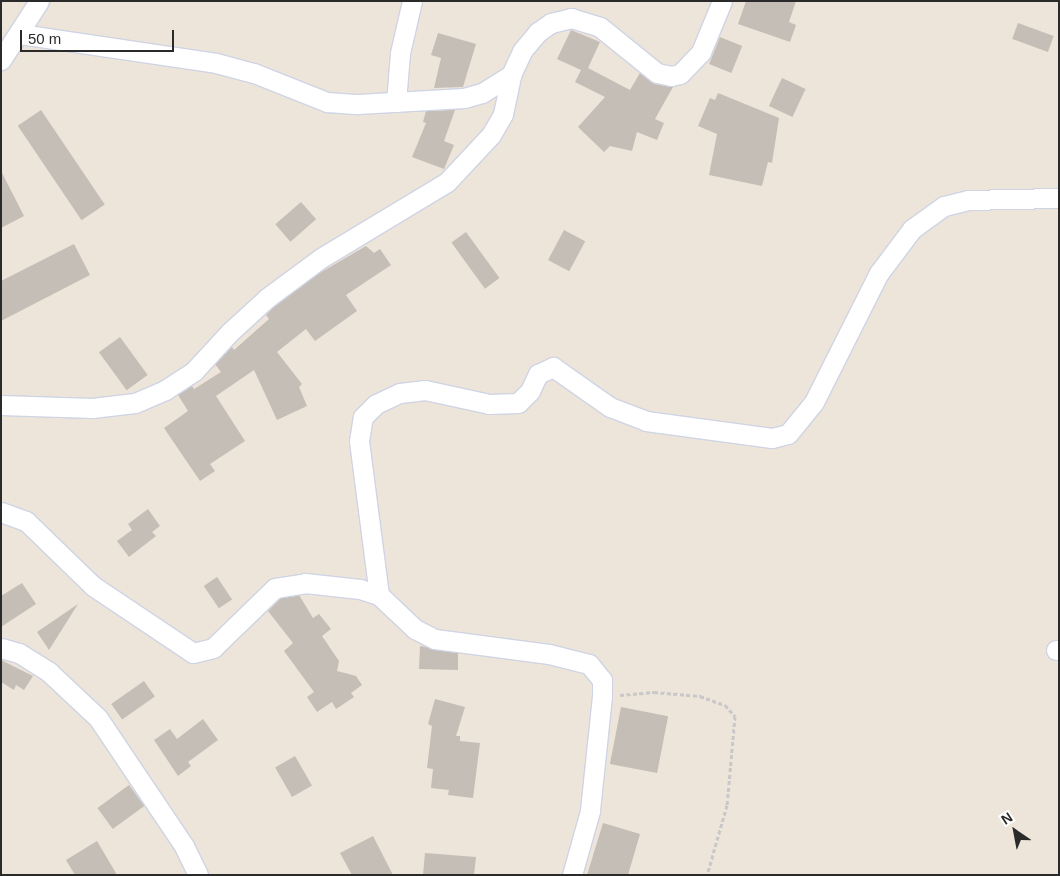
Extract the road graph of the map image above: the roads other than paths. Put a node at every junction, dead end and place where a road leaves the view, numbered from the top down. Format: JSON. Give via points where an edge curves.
{"nodes":[{"id":1,"x":39,"y":1,"type":"edge"},
{"id":2,"x":412,"y":1,"type":"edge"},
{"id":3,"x":722,"y":1,"type":"edge"},
{"id":4,"x":20,"y":34,"type":"junction"},
{"id":5,"x":1,"y":60,"type":"edge"},
{"id":6,"x":511,"y":75,"type":"junction"},
{"id":7,"x":396,"y":102,"type":"junction"},
{"id":8,"x":1059,"y":198,"type":"edge"},
{"id":9,"x":1,"y":405,"type":"edge"},
{"id":10,"x":1,"y":512,"type":"edge"},
{"id":11,"x":379,"y":595,"type":"junction"},
{"id":12,"x":1,"y":648,"type":"edge"},
{"id":13,"x":198,"y":875,"type":"edge"},
{"id":14,"x":572,"y":875,"type":"edge"}],
"edges":[{"from":1,"to":4,"type":"street"},
{"from":2,"to":7,"type":"street","via":[[400,52]]},
{"from":3,"to":6,"type":"street","via":[[701,52],[680,74],[657,73],[600,27],[571,18],[551,23],[538,32],[522,51]]},
{"from":4,"to":5,"type":"street"},
{"from":4,"to":7,"type":"street","via":[[216,63],[327,102]]},
{"from":6,"to":7,"type":"street","via":[[498,86],[464,98]]},
{"from":6,"to":9,"type":"street","via":[[503,114],[492,135],[447,182],[282,286],[230,332],[194,371],[135,403],[92,408]]},
{"from":8,"to":11,"type":"street","via":[[968,200],[944,206],[918,224],[880,274],[814,402],[788,434],[772,438],[646,420],[610,407],[552,367],[538,374],[530,392],[518,403],[489,404],[425,390],[400,393],[376,404],[363,417],[359,441]]},
{"from":10,"to":11,"type":"street","via":[[26,521],[94,586],[193,653],[213,648],[275,588],[305,583],[360,589]]},
{"from":11,"to":14,"type":"street","via":[[415,628],[435,639],[580,660],[589,664],[602,680],[590,811]]},
{"from":12,"to":13,"type":"street","via":[[19,653],[49,672],[98,718],[184,846]]}]}
